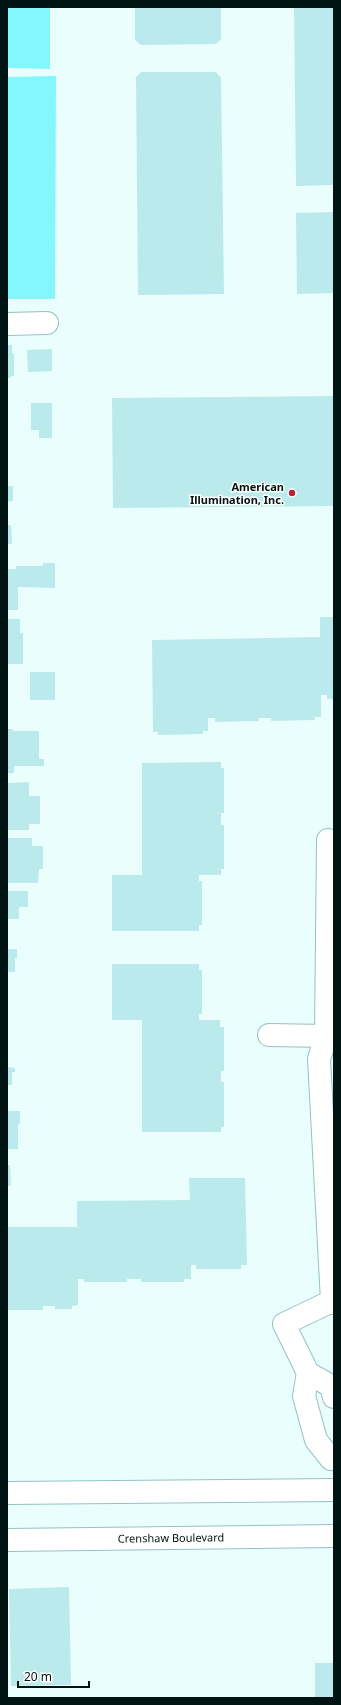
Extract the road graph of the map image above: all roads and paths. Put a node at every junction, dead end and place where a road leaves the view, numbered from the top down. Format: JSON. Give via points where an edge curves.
{"nodes":[{"id":1,"x":7,"y":324,"type":"edge"},
{"id":2,"x":47,"y":324,"type":"dead end"},
{"id":3,"x":328,"y":840,"type":"dead end"},
{"id":4,"x":269,"y":1036,"type":"dead end"},
{"id":5,"x":330,"y":1037,"type":"edge"},
{"id":6,"x":333,"y":1302,"type":"edge"},
{"id":7,"x":308,"y":1373,"type":"junction"},
{"id":8,"x":334,"y":1397,"type":"edge"},
{"id":9,"x":332,"y":1457,"type":"edge"},
{"id":10,"x":333,"y":1490,"type":"edge"},
{"id":11,"x":7,"y":1493,"type":"edge"},
{"id":12,"x":334,"y":1536,"type":"edge"},
{"id":13,"x":7,"y":1540,"type":"edge"}],
"edges":[{"from":1,"to":2,"type":"main road"},
{"from":3,"to":5,"type":"main road"},
{"from":4,"to":5,"type":"main road"},
{"from":5,"to":6,"type":"main road","via":[[319,1059]]},
{"from":6,"to":7,"type":"main road","via":[[284,1324]]},
{"from":7,"to":8,"type":"main road","via":[[331,1386]]},
{"from":7,"to":9,"type":"main road","via":[[304,1396],[316,1440]]},
{"from":9,"to":10,"type":"main road"},
{"from":10,"to":11,"type":"main road"},
{"from":12,"to":13,"type":"main road","name":"Crenshaw Boulevard"}]}
